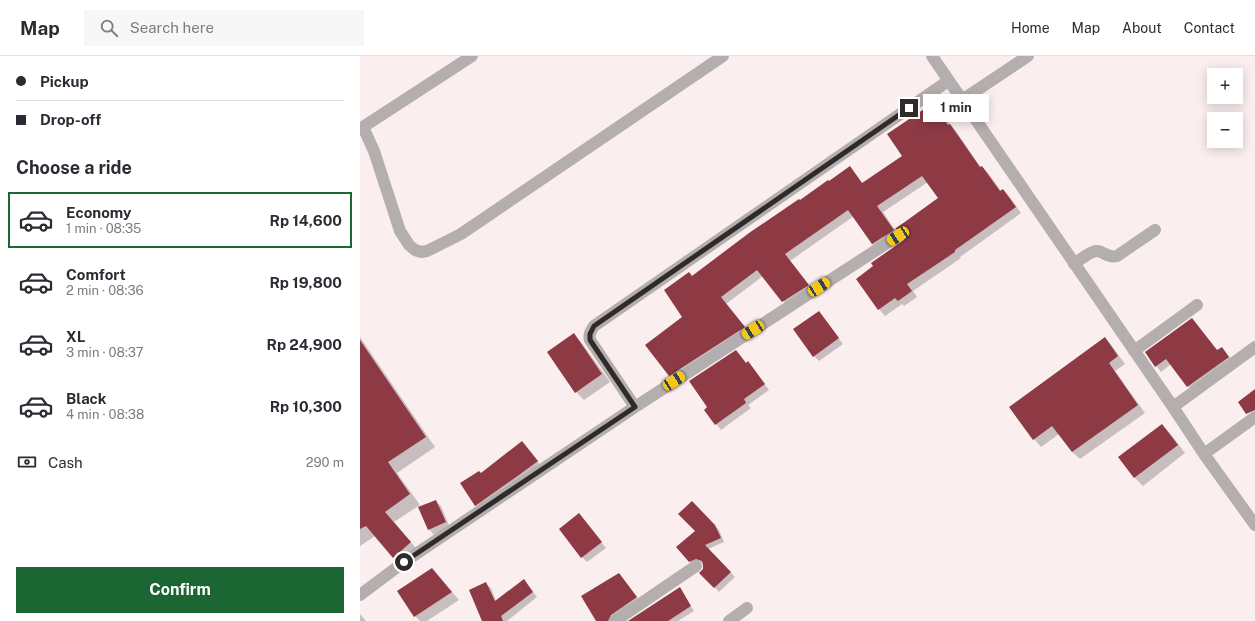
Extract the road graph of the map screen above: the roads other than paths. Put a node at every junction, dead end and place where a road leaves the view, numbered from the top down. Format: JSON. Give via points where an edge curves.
{"nodes":[{"id":1,"x":472,"y":56,"type":"edge"},
{"id":2,"x":724,"y":56,"type":"edge"},
{"id":3,"x":932,"y":56,"type":"edge"},
{"id":4,"x":1028,"y":56,"type":"edge"},
{"id":5,"x":948,"y":81,"type":"junction"},
{"id":6,"x":962,"y":100,"type":"junction"},
{"id":7,"x":361,"y":128,"type":"edge"},
{"id":8,"x":1155,"y":230,"type":"dead end"},
{"id":9,"x":898,"y":236,"type":"dead end"},
{"id":10,"x":1074,"y":264,"type":"junction"},
{"id":11,"x":1197,"y":305,"type":"dead end"},
{"id":12,"x":1255,"y":347,"type":"edge"},
{"id":13,"x":1134,"y":351,"type":"junction"},
{"id":14,"x":635,"y":407,"type":"junction"},
{"id":15,"x":1173,"y":407,"type":"junction"},
{"id":16,"x":1255,"y":417,"type":"edge"},
{"id":17,"x":1204,"y":454,"type":"junction"},
{"id":18,"x":1255,"y":525,"type":"edge"},
{"id":19,"x":696,"y":566,"type":"dead end"},
{"id":20,"x":360,"y":595,"type":"edge"},
{"id":21,"x":747,"y":608,"type":"dead end"},
{"id":22,"x":616,"y":621,"type":"edge"},
{"id":23,"x":729,"y":621,"type":"edge"}],
"edges":[{"from":1,"to":7,"type":"street"},
{"from":2,"to":7,"type":"street","via":[[461,234],[427,251],[415,250],[400,231],[374,151]]},
{"from":3,"to":5,"type":"street"},
{"from":4,"to":6,"type":"street"},
{"from":5,"to":6,"type":"street"},
{"from":5,"to":14,"type":"street","via":[[594,326],[590,340]]},
{"from":6,"to":10,"type":"street"},
{"from":8,"to":10,"type":"street","via":[[1117,256],[1108,256],[1096,251]]},
{"from":9,"to":14,"type":"street"},
{"from":10,"to":13,"type":"street"},
{"from":11,"to":13,"type":"street"},
{"from":12,"to":15,"type":"street"},
{"from":13,"to":15,"type":"street"},
{"from":14,"to":20,"type":"street","via":[[404,562]]},
{"from":15,"to":17,"type":"street"},
{"from":16,"to":17,"type":"street"},
{"from":17,"to":18,"type":"street"},
{"from":19,"to":22,"type":"street"},
{"from":21,"to":23,"type":"street"}]}
